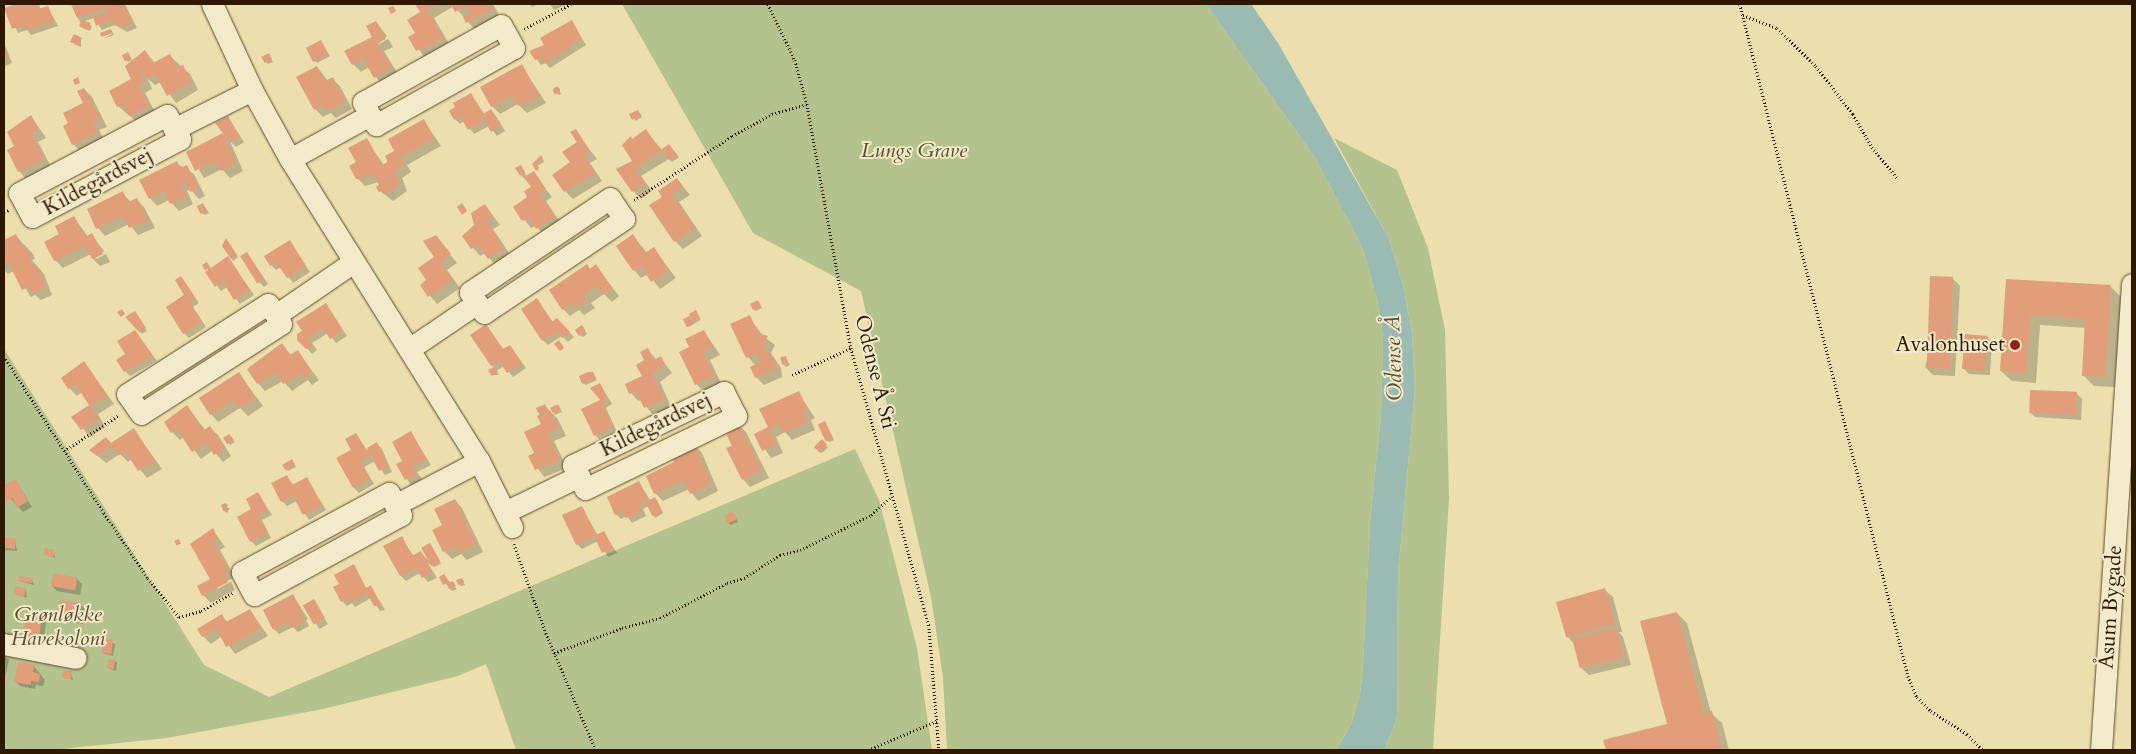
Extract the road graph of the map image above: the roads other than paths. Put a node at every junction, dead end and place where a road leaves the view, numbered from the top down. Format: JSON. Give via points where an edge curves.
{"nodes":[{"id":1,"x":212,"y":4,"type":"edge"},
{"id":2,"x":508,"y":37,"type":"road end"},
{"id":3,"x":252,"y":90,"type":"junction"},
{"id":4,"x":174,"y":129,"type":"junction"},
{"id":5,"x":290,"y":160,"type":"junction"},
{"id":6,"x":618,"y":210,"type":"road end"},
{"id":7,"x":352,"y":263,"type":"junction"},
{"id":8,"x":2132,"y":292,"type":"edge"},
{"id":9,"x":409,"y":349,"type":"junction"},
{"id":10,"x":134,"y":405,"type":"road end"},
{"id":11,"x":478,"y":461,"type":"junction"},
{"id":12,"x":579,"y":476,"type":"junction"},
{"id":13,"x":248,"y":584,"type":"road end"},
{"id":14,"x":4,"y":644,"type":"edge"},
{"id":15,"x":76,"y":658,"type":"dead end"},
{"id":16,"x":2101,"y":750,"type":"edge"}],
"edges":[{"from":1,"to":3,"type":"street"},
{"from":2,"to":5,"type":"street","via":[[514,48],[376,125],[370,115]]},
{"from":3,"to":4,"type":"street"},
{"from":3,"to":5,"type":"street"},
{"from":4,"to":4,"type":"street","name":"Kildegårdsvej","via":[[167,116],[19,193],[32,217],[180,139]]},
{"from":5,"to":7,"type":"street"},
{"from":6,"to":9,"type":"street","via":[[624,219],[484,313],[478,303]]},
{"from":7,"to":9,"type":"street"},
{"from":7,"to":10,"type":"street","via":[[276,315],[268,304],[127,394]]},
{"from":8,"to":16,"type":"street","name":"Åsum Bygade"},
{"from":9,"to":11,"type":"street"},
{"from":11,"to":12,"type":"street","name":"Kildegårdsvej","via":[[508,520]]},
{"from":11,"to":13,"type":"street","via":[[396,505],[389,493],[242,572]]},
{"from":12,"to":12,"type":"street","name":"Kildegårdsvej","via":[[585,489],[736,416],[724,392],[573,465]]},
{"from":14,"to":15,"type":"street"}]}
